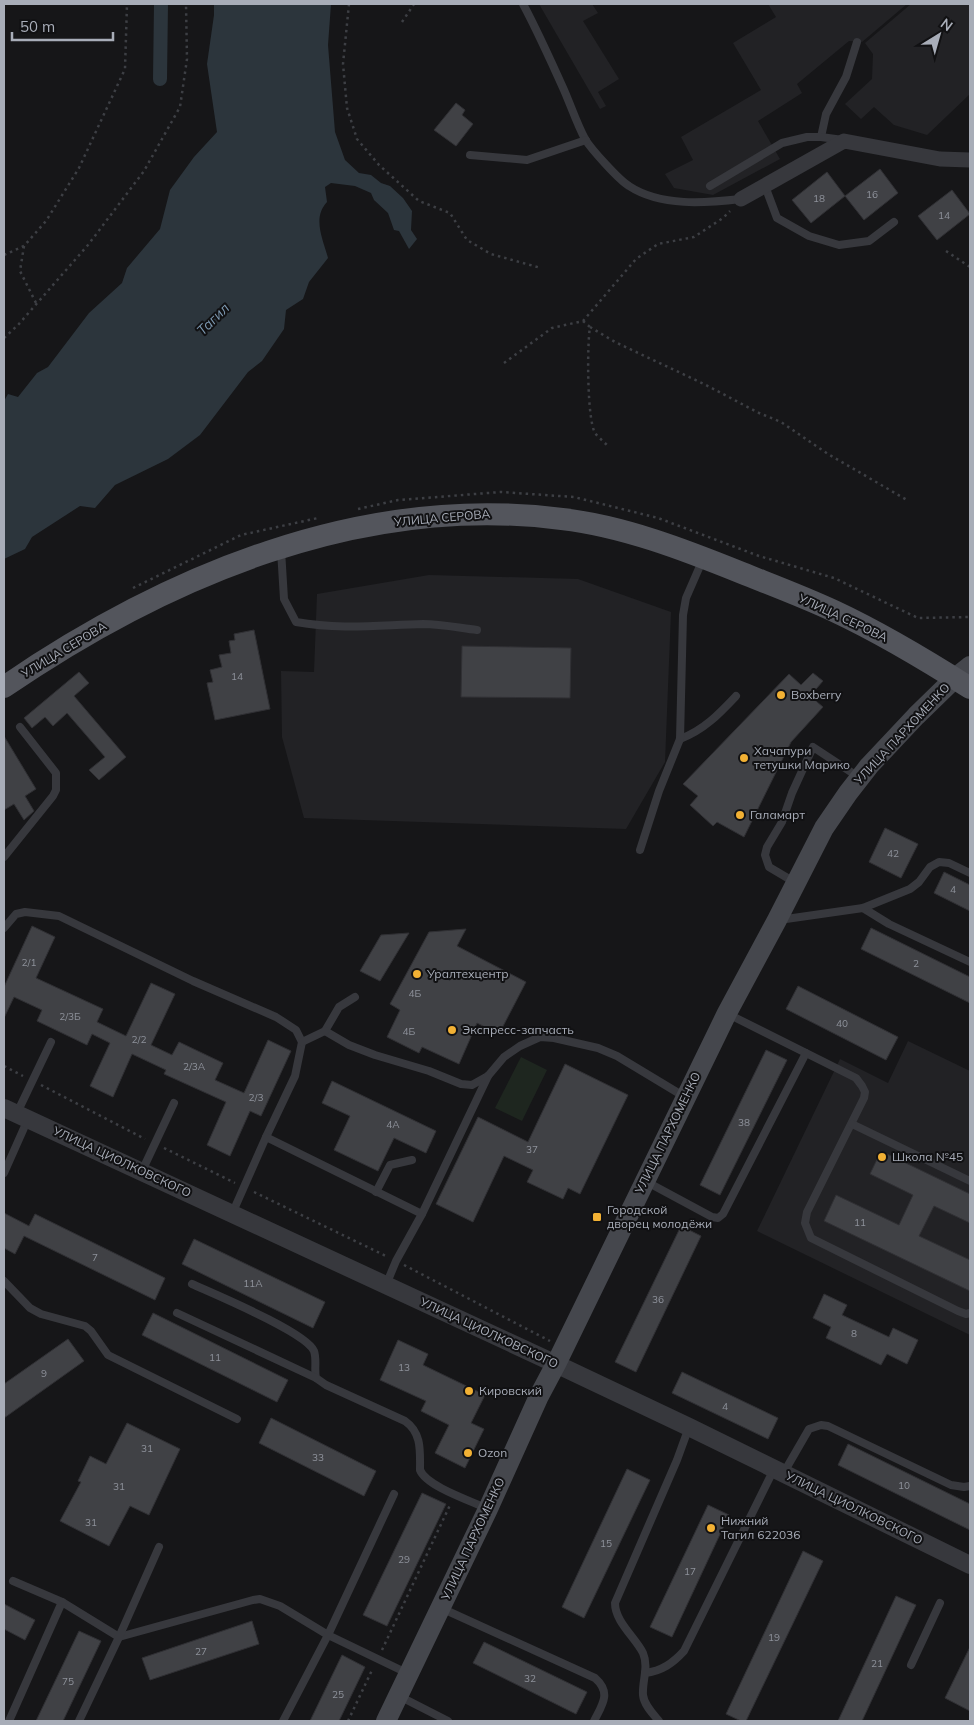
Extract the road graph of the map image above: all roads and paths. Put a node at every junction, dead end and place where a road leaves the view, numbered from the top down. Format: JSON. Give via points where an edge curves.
{"nodes":[{"id":1,"x":127,"y":4,"type":"edge"},
{"id":2,"x":186,"y":4,"type":"edge"},
{"id":3,"x":348,"y":4,"type":"edge"},
{"id":4,"x":414,"y":4,"type":"edge"},
{"id":5,"x":523,"y":4,"type":"edge"},
{"id":6,"x":402,"y":22,"type":"dead end"},
{"id":7,"x":857,"y":42,"type":"dead end"},
{"id":8,"x":822,"y":137,"type":"junction"},
{"id":9,"x":586,"y":140,"type":"junction"},
{"id":10,"x":844,"y":141,"type":"junction"},
{"id":11,"x":470,"y":155,"type":"dead end"},
{"id":12,"x":970,"y":160,"type":"edge"},
{"id":13,"x":710,"y":186,"type":"dead end"},
{"id":14,"x":765,"y":186,"type":"junction"},
{"id":15,"x":741,"y":199,"type":"junction"},
{"id":16,"x":894,"y":222,"type":"dead end"},
{"id":17,"x":24,"y":246,"type":"junction"},
{"id":18,"x":946,"y":251,"type":"dead end"},
{"id":19,"x":4,"y":255,"type":"edge"},
{"id":20,"x":970,"y":267,"type":"edge"},
{"id":21,"x":541,"y":268,"type":"dead end"},
{"id":22,"x":37,"y":303,"type":"junction"},
{"id":23,"x":583,"y":320,"type":"junction"},
{"id":24,"x":590,"y":327,"type":"junction"},
{"id":25,"x":4,"y":338,"type":"edge"},
{"id":26,"x":504,"y":363,"type":"dead end"},
{"id":27,"x":606,"y":445,"type":"dead end"},
{"id":28,"x":907,"y":500,"type":"dead end"},
{"id":29,"x":352,"y":510,"type":"dead end"},
{"id":30,"x":324,"y":516,"type":"dead end"},
{"id":31,"x":280,"y":548,"type":"junction"},
{"id":32,"x":704,"y":558,"type":"junction"},
{"id":33,"x":130,"y":590,"type":"dead end"},
{"id":34,"x":970,"y":617,"type":"edge"},
{"id":35,"x":477,"y":630,"type":"dead end"},
{"id":36,"x":965,"y":677,"type":"edge"},
{"id":37,"x":4,"y":687,"type":"edge"},
{"id":38,"x":736,"y":696,"type":"dead end"},
{"id":39,"x":20,"y":727,"type":"dead end"},
{"id":40,"x":680,"y":738,"type":"junction"},
{"id":41,"x":860,"y":778,"type":"junction"},
{"id":42,"x":640,"y":850,"type":"dead end"},
{"id":43,"x":4,"y":857,"type":"edge"},
{"id":44,"x":970,"y":873,"type":"edge"},
{"id":45,"x":796,"y":883,"type":"junction"},
{"id":46,"x":864,"y":908,"type":"junction"},
{"id":47,"x":777,"y":920,"type":"junction"},
{"id":48,"x":4,"y":928,"type":"edge"},
{"id":49,"x":970,"y":962,"type":"edge"},
{"id":50,"x":355,"y":997,"type":"dead end"},
{"id":51,"x":727,"y":1013,"type":"junction"},
{"id":52,"x":325,"y":1032,"type":"junction"},
{"id":53,"x":51,"y":1042,"type":"dead end"},
{"id":54,"x":302,"y":1042,"type":"junction"},
{"id":55,"x":806,"y":1053,"type":"junction"},
{"id":56,"x":4,"y":1066,"type":"edge"},
{"id":57,"x":488,"y":1076,"type":"junction"},
{"id":58,"x":32,"y":1081,"type":"junction"},
{"id":59,"x":685,"y":1097,"type":"junction"},
{"id":60,"x":174,"y":1103,"type":"dead end"},
{"id":61,"x":16,"y":1113,"type":"edge"},
{"id":62,"x":852,"y":1124,"type":"junction"},
{"id":63,"x":266,"y":1137,"type":"junction"},
{"id":64,"x":155,"y":1144,"type":"junction"},
{"id":65,"x":412,"y":1160,"type":"dead end"},
{"id":66,"x":142,"y":1171,"type":"junction"},
{"id":67,"x":4,"y":1173,"type":"edge"},
{"id":68,"x":645,"y":1181,"type":"junction"},
{"id":69,"x":970,"y":1181,"type":"edge"},
{"id":70,"x":245,"y":1188,"type":"junction"},
{"id":71,"x":376,"y":1192,"type":"junction"},
{"id":72,"x":232,"y":1214,"type":"junction"},
{"id":73,"x":422,"y":1214,"type":"junction"},
{"id":74,"x":396,"y":1261,"type":"junction"},
{"id":75,"x":4,"y":1281,"type":"edge"},
{"id":76,"x":192,"y":1284,"type":"dead end"},
{"id":77,"x":386,"y":1285,"type":"junction"},
{"id":78,"x":177,"y":1313,"type":"dead end"},
{"id":79,"x":970,"y":1313,"type":"edge"},
{"id":80,"x":560,"y":1356,"type":"junction"},
{"id":81,"x":316,"y":1378,"type":"junction"},
{"id":82,"x":237,"y":1418,"type":"dead end"},
{"id":83,"x":689,"y":1427,"type":"junction"},
{"id":84,"x":778,"y":1472,"type":"junction"},
{"id":85,"x":970,"y":1486,"type":"edge"},
{"id":86,"x":394,"y":1494,"type":"dead end"},
{"id":87,"x":456,"y":1494,"type":"junction"},
{"id":88,"x":488,"y":1509,"type":"junction"},
{"id":89,"x":159,"y":1547,"type":"dead end"},
{"id":90,"x":970,"y":1565,"type":"edge"},
{"id":91,"x":13,"y":1581,"type":"dead end"},
{"id":92,"x":62,"y":1602,"type":"junction"},
{"id":93,"x":940,"y":1603,"type":"dead end"},
{"id":94,"x":441,"y":1608,"type":"junction"},
{"id":95,"x":328,"y":1635,"type":"junction"},
{"id":96,"x":119,"y":1637,"type":"junction"},
{"id":97,"x":378,"y":1659,"type":"junction"},
{"id":98,"x":911,"y":1665,"type":"dead end"},
{"id":99,"x":645,"y":1673,"type":"junction"},
{"id":100,"x":409,"y":1674,"type":"junction"},
{"id":101,"x":399,"y":1696,"type":"junction"},
{"id":102,"x":9,"y":1721,"type":"edge"},
{"id":103,"x":79,"y":1721,"type":"edge"},
{"id":104,"x":283,"y":1721,"type":"edge"},
{"id":105,"x":348,"y":1721,"type":"edge"},
{"id":106,"x":386,"y":1721,"type":"edge"},
{"id":107,"x":448,"y":1721,"type":"edge"},
{"id":108,"x":594,"y":1721,"type":"edge"},
{"id":109,"x":659,"y":1721,"type":"edge"}],
"edges":[{"from":1,"to":17,"type":"path","via":[[125,69],[79,168],[46,221]]},
{"from":2,"to":22,"type":"path","via":[[187,59],[180,107],[144,171],[88,245]]},
{"from":3,"to":21,"type":"path","via":[[343,64],[347,108],[357,139],[379,165],[419,202],[450,213],[467,240],[492,254]]},
{"from":4,"to":6,"type":"path"},
{"from":5,"to":9,"type":"lane","via":[[546,47]]},
{"from":7,"to":8,"type":"lane","via":[[846,77],[826,114]]},
{"from":8,"to":10,"type":"lane"},
{"from":8,"to":13,"type":"lane","via":[[796,138],[782,143]]},
{"from":9,"to":11,"type":"lane","via":[[527,160]]},
{"from":9,"to":15,"type":"lane","via":[[624,182],[644,193],[690,202]]},
{"from":10,"to":12,"type":"street","via":[[940,159]]},
{"from":10,"to":14,"type":"street"},
{"from":14,"to":15,"type":"street"},
{"from":14,"to":16,"type":"lane","via":[[777,218],[809,236],[839,245],[869,241]]},
{"from":15,"to":23,"type":"path","via":[[723,218],[694,237],[658,244],[636,259]]},
{"from":17,"to":19,"type":"path"},
{"from":17,"to":22,"type":"path","via":[[20,271]]},
{"from":18,"to":20,"type":"path"},
{"from":22,"to":25,"type":"path"},
{"from":23,"to":24,"type":"path"},
{"from":23,"to":26,"type":"path","via":[[552,328]]},
{"from":24,"to":27,"type":"path","via":[[590,408],[595,433]]},
{"from":24,"to":28,"type":"path","via":[[781,422]]},
{"from":29,"to":34,"type":"path","via":[[398,500],[500,492],[574,497],[658,518],[759,556],[834,578],[918,618]]},
{"from":30,"to":33,"type":"path","via":[[241,535]]},
{"from":31,"to":32,"type":"main road","name":"УЛИЦА СЕРОВА","via":[[392,521],[493,513],[572,520],[642,536]]},
{"from":31,"to":35,"type":"lane","via":[[284,598],[296,622],[368,627],[425,624]]},
{"from":31,"to":37,"type":"main road","name":"УЛИЦА СЕРОВА","via":[[232,564],[146,602]]},
{"from":32,"to":36,"type":"main road","name":"УЛИЦА СЕРОВА","via":[[832,610]]},
{"from":32,"to":40,"type":"lane","via":[[686,598],[683,615]]},
{"from":36,"to":41,"type":"main road","name":"УЛИЦА ПАРХОМЕНКО","via":[[916,716]]},
{"from":38,"to":40,"type":"lane","via":[[709,724]]},
{"from":39,"to":43,"type":"lane","via":[[56,773],[56,790]]},
{"from":40,"to":42,"type":"lane"},
{"from":41,"to":45,"type":"main road","name":"УЛИЦА ПАРХОМЕНКО","via":[[824,828]]},
{"from":41,"to":45,"type":"lane","via":[[813,747],[765,855],[769,867]]},
{"from":44,"to":46,"type":"lane","via":[[939,862],[910,889]]},
{"from":45,"to":47,"type":"main road","name":"УЛИЦА ПАРХОМЕНКО"},
{"from":46,"to":47,"type":"lane"},
{"from":46,"to":49,"type":"lane","via":[[889,924]]},
{"from":47,"to":51,"type":"main road","name":"УЛИЦА ПАРХОМЕНКО"},
{"from":48,"to":54,"type":"lane","via":[[16,914],[59,916],[192,981],[276,1017],[296,1030]]},
{"from":50,"to":52,"type":"lane","via":[[339,1007]]},
{"from":51,"to":55,"type":"lane"},
{"from":51,"to":59,"type":"main road","name":"УЛИЦА ПАРХОМЕНКО"},
{"from":52,"to":54,"type":"lane"},
{"from":52,"to":57,"type":"lane","via":[[375,1056],[461,1084],[472,1085]]},
{"from":53,"to":58,"type":"lane"},
{"from":54,"to":63,"type":"lane","via":[[295,1076]]},
{"from":55,"to":62,"type":"lane","via":[[856,1078],[862,1086],[864,1098]]},
{"from":55,"to":68,"type":"lane","via":[[723,1214],[718,1218]]},
{"from":56,"to":58,"type":"path"},
{"from":57,"to":59,"type":"lane","via":[[504,1057],[520,1046],[540,1037],[554,1038],[617,1056]]},
{"from":57,"to":73,"type":"lane"},
{"from":58,"to":61,"type":"lane"},
{"from":58,"to":64,"type":"path"},
{"from":59,"to":68,"type":"main road","name":"УЛИЦА ПАРХОМЕНКО"},
{"from":60,"to":64,"type":"lane"},
{"from":61,"to":66,"type":"street","name":"УЛИЦА ЦИОЛКОВСКОГО"},
{"from":61,"to":67,"type":"lane"},
{"from":62,"to":69,"type":"lane"},
{"from":62,"to":79,"type":"lane","via":[[807,1212],[805,1223],[811,1238],[958,1311]]},
{"from":63,"to":70,"type":"lane"},
{"from":63,"to":71,"type":"lane"},
{"from":64,"to":66,"type":"lane"},
{"from":64,"to":70,"type":"path"},
{"from":65,"to":71,"type":"lane","via":[[390,1165]]},
{"from":66,"to":72,"type":"street","name":"УЛИЦА ЦИОЛКОВСКОГО"},
{"from":68,"to":80,"type":"main road","name":"УЛИЦА ПАРХОМЕНКО"},
{"from":70,"to":72,"type":"lane"},
{"from":70,"to":74,"type":"path"},
{"from":71,"to":73,"type":"lane"},
{"from":72,"to":77,"type":"street","name":"УЛИЦА ЦИОЛКОВСКОГО"},
{"from":73,"to":74,"type":"lane"},
{"from":74,"to":77,"type":"lane"},
{"from":74,"to":80,"type":"path"},
{"from":75,"to":82,"type":"lane","via":[[30,1308],[85,1326],[108,1355]]},
{"from":76,"to":81,"type":"lane","via":[[263,1316],[296,1336],[313,1349]]},
{"from":77,"to":80,"type":"street","name":"УЛИЦА ЦИОЛКОВСКОГО"},
{"from":78,"to":81,"type":"lane"},
{"from":80,"to":83,"type":"street","name":"УЛИЦА ЦИОЛКОВСКОГО"},
{"from":80,"to":88,"type":"main road","name":"УЛИЦА ПАРХОМЕНКО"},
{"from":81,"to":87,"type":"lane","via":[[413,1427],[420,1443],[422,1474]]},
{"from":83,"to":84,"type":"street","name":"УЛИЦА ЦИОЛКОВСКОГО"},
{"from":83,"to":99,"type":"lane","via":[[615,1603],[618,1617],[642,1653]]},
{"from":84,"to":85,"type":"lane","via":[[809,1429],[821,1425],[952,1485]]},
{"from":84,"to":90,"type":"street","name":"УЛИЦА ЦИОЛКОВСКОГО"},
{"from":84,"to":99,"type":"lane","via":[[753,1508],[684,1651],[666,1666]]},
{"from":86,"to":95,"type":"lane"},
{"from":87,"to":88,"type":"lane"},
{"from":87,"to":97,"type":"path"},
{"from":88,"to":94,"type":"main road","name":"УЛИЦА ПАРХОМЕНКО"},
{"from":89,"to":96,"type":"lane"},
{"from":91,"to":92,"type":"lane"},
{"from":92,"to":96,"type":"lane"},
{"from":92,"to":102,"type":"lane"},
{"from":93,"to":98,"type":"lane"},
{"from":94,"to":100,"type":"main road","name":"УЛИЦА ПАРХОМЕНКО"},
{"from":94,"to":108,"type":"lane","via":[[595,1678],[600,1682],[604,1701]]},
{"from":95,"to":96,"type":"lane","via":[[280,1606],[260,1600]]},
{"from":95,"to":97,"type":"lane"},
{"from":95,"to":104,"type":"lane"},
{"from":96,"to":103,"type":"lane"},
{"from":97,"to":100,"type":"lane"},
{"from":97,"to":105,"type":"path"},
{"from":99,"to":109,"type":"lane","via":[[643,1696]]},
{"from":100,"to":101,"type":"main road","name":"УЛИЦА ПАРХОМЕНКО"},
{"from":101,"to":106,"type":"main road","name":"УЛИЦА ПАРХОМЕНКО"},
{"from":101,"to":107,"type":"lane"}]}
